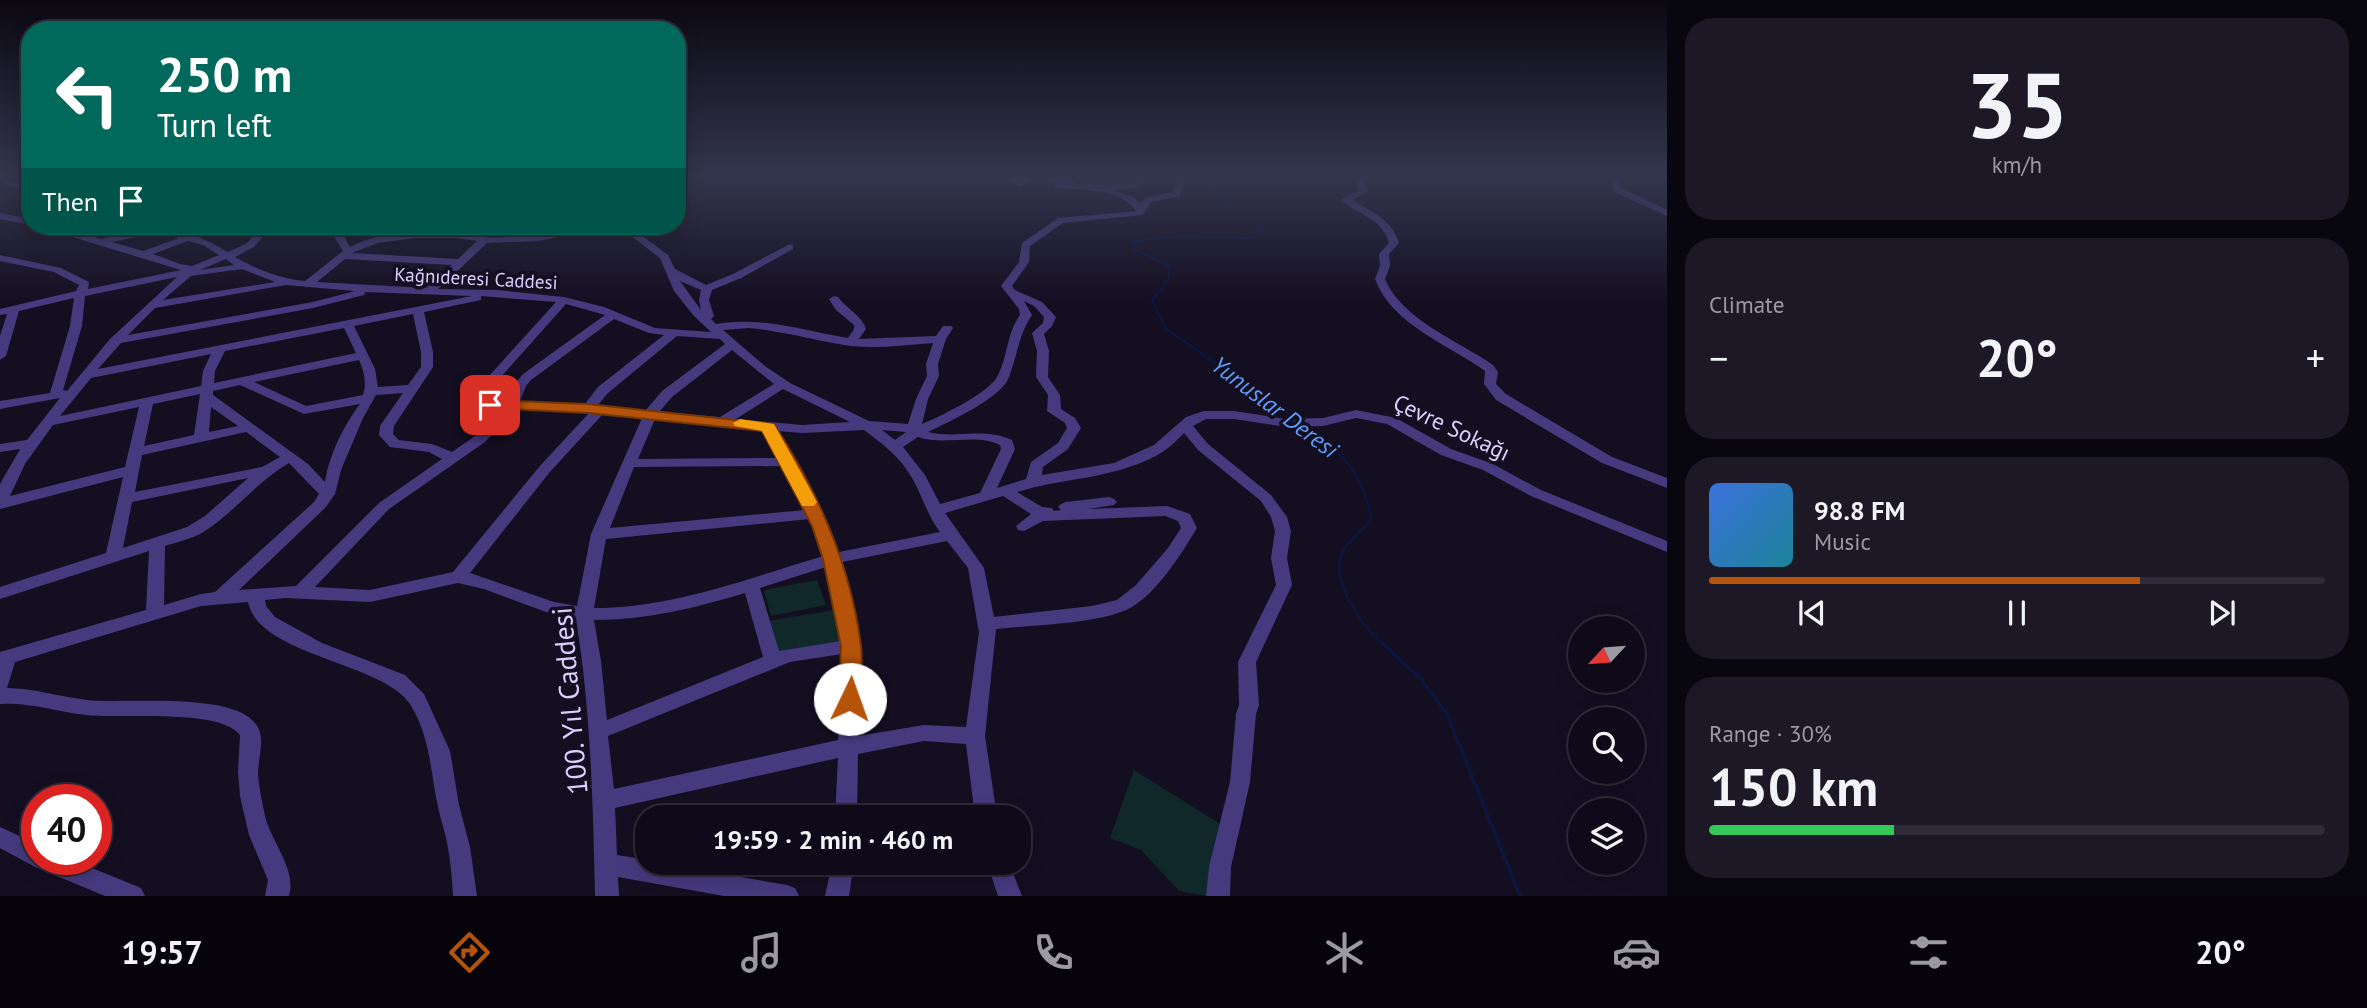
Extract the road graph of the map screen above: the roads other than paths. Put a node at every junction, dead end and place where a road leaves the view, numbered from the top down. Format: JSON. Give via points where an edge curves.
{"nodes":[{"id":1,"x":1091,"y":219,"type":"edge"},
{"id":2,"x":1380,"y":219,"type":"edge"},
{"id":3,"x":80,"y":235,"type":"edge"},
{"id":4,"x":125,"y":235,"type":"edge"},
{"id":5,"x":182,"y":235,"type":"edge"},
{"id":6,"x":259,"y":235,"type":"edge"},
{"id":7,"x":337,"y":235,"type":"edge"},
{"id":8,"x":393,"y":235,"type":"edge"},
{"id":9,"x":445,"y":235,"type":"edge"},
{"id":10,"x":554,"y":235,"type":"edge"},
{"id":11,"x":635,"y":235,"type":"edge"},
{"id":12,"x":189,"y":237,"type":"junction"},
{"id":13,"x":484,"y":240,"type":"junction"},
{"id":14,"x":102,"y":241,"type":"junction"},
{"id":15,"x":790,"y":247,"type":"dead end"},
{"id":16,"x":223,"y":253,"type":"junction"},
{"id":17,"x":347,"y":253,"type":"junction"},
{"id":18,"x":145,"y":254,"type":"junction"},
{"id":19,"x":0,"y":258,"type":"edge"},
{"id":20,"x":461,"y":262,"type":"junction"},
{"id":21,"x":244,"y":266,"type":"junction"},
{"id":22,"x":193,"y":270,"type":"junction"},
{"id":23,"x":670,"y":271,"type":"junction"},
{"id":24,"x":290,"y":283,"type":"junction"},
{"id":25,"x":306,"y":285,"type":"junction"},
{"id":26,"x":707,"y":288,"type":"junction"},
{"id":27,"x":382,"y":290,"type":"junction"},
{"id":28,"x":1008,"y":290,"type":"junction"},
{"id":29,"x":428,"y":292,"type":"junction"},
{"id":30,"x":497,"y":292,"type":"junction"},
{"id":31,"x":81,"y":293,"type":"junction"},
{"id":32,"x":834,"y":299,"type":"dead end"},
{"id":33,"x":564,"y":300,"type":"junction"},
{"id":34,"x":151,"y":306,"type":"junction"},
{"id":35,"x":14,"y":309,"type":"junction"},
{"id":36,"x":418,"y":310,"type":"junction"},
{"id":37,"x":0,"y":312,"type":"edge"},
{"id":38,"x":613,"y":314,"type":"junction"},
{"id":39,"x":348,"y":324,"type":"junction"},
{"id":40,"x":719,"y":332,"type":"junction"},
{"id":41,"x":673,"y":334,"type":"junction"},
{"id":42,"x":114,"y":341,"type":"junction"},
{"id":43,"x":852,"y":342,"type":"junction"},
{"id":44,"x":220,"y":349,"type":"junction"},
{"id":45,"x":363,"y":355,"type":"junction"},
{"id":46,"x":0,"y":356,"type":"edge"},
{"id":47,"x":87,"y":375,"type":"junction"},
{"id":48,"x":242,"y":381,"type":"junction"},
{"id":49,"x":782,"y":384,"type":"junction"},
{"id":50,"x":414,"y":389,"type":"junction"},
{"id":51,"x":206,"y":392,"type":"junction"},
{"id":52,"x":72,"y":393,"type":"junction"},
{"id":53,"x":370,"y":394,"type":"junction"},
{"id":54,"x":55,"y":396,"type":"junction"},
{"id":55,"x":147,"y":401,"type":"junction"},
{"id":56,"x":0,"y":405,"type":"edge"},
{"id":57,"x":512,"y":406,"type":"junction"},
{"id":58,"x":594,"y":409,"type":"junction"},
{"id":59,"x":650,"y":415,"type":"junction"},
{"id":60,"x":723,"y":421,"type":"junction"},
{"id":61,"x":49,"y":422,"type":"junction"},
{"id":62,"x":1185,"y":425,"type":"junction"},
{"id":63,"x":868,"y":426,"type":"junction"},
{"id":64,"x":768,"y":427,"type":"junction"},
{"id":65,"x":248,"y":428,"type":"junction"},
{"id":66,"x":915,"y":431,"type":"junction"},
{"id":67,"x":201,"y":438,"type":"junction"},
{"id":68,"x":33,"y":443,"type":"junction"},
{"id":69,"x":895,"y":446,"type":"junction"},
{"id":70,"x":0,"y":448,"type":"edge"},
{"id":71,"x":136,"y":452,"type":"junction"},
{"id":72,"x":288,"y":458,"type":"junction"},
{"id":73,"x":454,"y":459,"type":"junction"},
{"id":74,"x":785,"y":462,"type":"junction"},
{"id":75,"x":629,"y":463,"type":"junction"},
{"id":76,"x":132,"y":470,"type":"junction"},
{"id":77,"x":266,"y":470,"type":"junction"},
{"id":78,"x":1033,"y":483,"type":"junction"},
{"id":79,"x":1667,"y":483,"type":"edge"},
{"id":80,"x":1004,"y":490,"type":"junction"},
{"id":81,"x":328,"y":494,"type":"junction"},
{"id":82,"x":986,"y":495,"type":"junction"},
{"id":83,"x":126,"y":499,"type":"junction"},
{"id":84,"x":0,"y":501,"type":"edge"},
{"id":85,"x":1109,"y":502,"type":"dead end"},
{"id":86,"x":934,"y":511,"type":"junction"},
{"id":87,"x":815,"y":514,"type":"junction"},
{"id":88,"x":1039,"y":514,"type":"junction"},
{"id":89,"x":1024,"y":526,"type":"dead end"},
{"id":90,"x":599,"y":534,"type":"junction"},
{"id":91,"x":951,"y":535,"type":"junction"},
{"id":92,"x":157,"y":544,"type":"junction"},
{"id":93,"x":1667,"y":547,"type":"edge"},
{"id":94,"x":113,"y":558,"type":"junction"},
{"id":95,"x":833,"y":559,"type":"junction"},
{"id":96,"x":458,"y":577,"type":"junction"},
{"id":97,"x":751,"y":583,"type":"junction"},
{"id":98,"x":301,"y":592,"type":"junction"},
{"id":99,"x":0,"y":593,"type":"edge"},
{"id":100,"x":255,"y":594,"type":"junction"},
{"id":101,"x":220,"y":597,"type":"junction"},
{"id":102,"x":155,"y":612,"type":"junction"},
{"id":103,"x":584,"y":614,"type":"junction"},
{"id":104,"x":987,"y":624,"type":"junction"},
{"id":105,"x":851,"y":646,"type":"junction"},
{"id":106,"x":3,"y":658,"type":"edge"},
{"id":107,"x":773,"y":661,"type":"junction"},
{"id":108,"x":0,"y":684,"type":"edge"},
{"id":109,"x":0,"y":696,"type":"edge"},
{"id":110,"x":598,"y":732,"type":"junction"},
{"id":111,"x":975,"y":736,"type":"junction"},
{"id":112,"x":848,"y":747,"type":"junction"},
{"id":113,"x":604,"y":801,"type":"junction"},
{"id":114,"x":846,"y":805,"type":"edge"},
{"id":115,"x":984,"y":805,"type":"edge"},
{"id":116,"x":0,"y":837,"type":"edge"},
{"id":117,"x":21,"y":848,"type":"edge"},
{"id":118,"x":606,"y":864,"type":"junction"},
{"id":119,"x":82,"y":875,"type":"edge"},
{"id":120,"x":841,"y":875,"type":"edge"},
{"id":121,"x":1002,"y":875,"type":"edge"},
{"id":122,"x":133,"y":896,"type":"edge"},
{"id":123,"x":277,"y":896,"type":"edge"},
{"id":124,"x":465,"y":896,"type":"edge"},
{"id":125,"x":607,"y":896,"type":"edge"},
{"id":126,"x":787,"y":896,"type":"edge"},
{"id":127,"x":837,"y":896,"type":"edge"},
{"id":128,"x":1010,"y":896,"type":"edge"},
{"id":129,"x":1218,"y":896,"type":"edge"}],
"edges":[{"from":1,"to":28,"type":"street","via":[[1056,222],[1025,245],[1024,262],[1007,284]]},
{"from":2,"to":79,"type":"street","via":[[1394,243],[1384,254],[1380,279],[1413,321],[1489,368],[1490,384],[1501,397],[1607,460]]},
{"from":3,"to":14,"type":"street"},
{"from":4,"to":14,"type":"street"},
{"from":5,"to":12,"type":"street","name":"Kağnıderesi Caddesi"},
{"from":6,"to":16,"type":"street","via":[[251,246]]},
{"from":7,"to":17,"type":"street"},
{"from":8,"to":17,"type":"street"},
{"from":9,"to":13,"type":"street"},
{"from":10,"to":13,"type":"street"},
{"from":11,"to":23,"type":"street","via":[[659,252]]},
{"from":12,"to":16,"type":"street","name":"Kağnıderesi Caddesi"},
{"from":12,"to":18,"type":"street"},
{"from":13,"to":20,"type":"street"},
{"from":14,"to":18,"type":"street"},
{"from":15,"to":26,"type":"street"},
{"from":16,"to":21,"type":"street","name":"Kağnıderesi Caddesi"},
{"from":16,"to":22,"type":"street"},
{"from":17,"to":20,"type":"street"},
{"from":17,"to":25,"type":"street"},
{"from":18,"to":22,"type":"street"},
{"from":19,"to":31,"type":"street","via":[[79,279],[85,284]]},
{"from":20,"to":29,"type":"street"},
{"from":21,"to":22,"type":"street"},
{"from":21,"to":24,"type":"street","name":"Kağnıderesi Caddesi"},
{"from":22,"to":31,"type":"street"},
{"from":22,"to":34,"type":"street"},
{"from":23,"to":26,"type":"street"},
{"from":23,"to":40,"type":"street","via":[[682,295]]},
{"from":24,"to":25,"type":"street","name":"Kağnıderesi Caddesi"},
{"from":24,"to":34,"type":"street"},
{"from":25,"to":27,"type":"street","name":"Kağnıderesi Caddesi"},
{"from":26,"to":40,"type":"street","via":[[708,316]]},
{"from":27,"to":29,"type":"street","name":"Kağnıderesi Caddesi"},
{"from":27,"to":42,"type":"street"},
{"from":28,"to":66,"type":"street","via":[[1026,315],[1017,329],[1004,377],[964,410]]},
{"from":28,"to":78,"type":"street","via":[[1033,301],[1050,317],[1038,333],[1042,377],[1054,395],[1055,411],[1074,428],[1063,446],[1036,465]]},
{"from":29,"to":30,"type":"street","name":"Kağnıderesi Caddesi"},
{"from":30,"to":33,"type":"street","name":"Kağnıderesi Caddesi"},
{"from":30,"to":36,"type":"street"},
{"from":31,"to":35,"type":"street"},
{"from":31,"to":54,"type":"street"},
{"from":32,"to":43,"type":"street","via":[[859,324]]},
{"from":33,"to":38,"type":"street","name":"Kağnıderesi Caddesi"},
{"from":33,"to":57,"type":"street","via":[[507,360],[487,390],[486,403]]},
{"from":34,"to":42,"type":"street"},
{"from":35,"to":37,"type":"street"},
{"from":35,"to":46,"type":"street"},
{"from":36,"to":39,"type":"street"},
{"from":36,"to":50,"type":"street","via":[[428,363]]},
{"from":38,"to":41,"type":"street","name":"Kağnıderesi Caddesi","via":[[645,329]]},
{"from":38,"to":57,"type":"street","via":[[527,377]]},
{"from":39,"to":44,"type":"street"},
{"from":39,"to":45,"type":"street"},
{"from":40,"to":41,"type":"street","name":"Kağnıderesi Caddesi"},
{"from":40,"to":43,"type":"street","name":"Kağnıderesi Caddesi","via":[[741,324],[771,326]]},
{"from":40,"to":49,"type":"street"},
{"from":40,"to":59,"type":"street","name":"100. Yıl Caddesi"},
{"from":41,"to":58,"type":"street","via":[[603,390]]},
{"from":42,"to":47,"type":"street"},
{"from":43,"to":66,"type":"street","name":"Kağnıderesi Caddesi","via":[[885,343],[943,333]]},
{"from":44,"to":47,"type":"street"},
{"from":44,"to":51,"type":"street"},
{"from":45,"to":48,"type":"street"},
{"from":45,"to":53,"type":"street","via":[[372,382]]},
{"from":47,"to":52,"type":"street"},
{"from":48,"to":51,"type":"street"},
{"from":48,"to":53,"type":"street","via":[[304,410]]},
{"from":49,"to":60,"type":"street"},
{"from":49,"to":63,"type":"street"},
{"from":50,"to":53,"type":"street"},
{"from":50,"to":73,"type":"street","via":[[387,426],[386,435],[395,444],[432,448]]},
{"from":51,"to":55,"type":"street"},
{"from":51,"to":65,"type":"street"},
{"from":51,"to":67,"type":"street"},
{"from":52,"to":54,"type":"street"},
{"from":52,"to":61,"type":"street"},
{"from":53,"to":81,"type":"street","via":[[352,427]]},
{"from":54,"to":56,"type":"street"},
{"from":55,"to":61,"type":"street"},
{"from":55,"to":71,"type":"street"},
{"from":57,"to":58,"type":"street"},
{"from":57,"to":73,"type":"street"},
{"from":58,"to":59,"type":"street"},
{"from":58,"to":96,"type":"street"},
{"from":59,"to":60,"type":"street"},
{"from":59,"to":75,"type":"street","name":"100. Yıl Caddesi"},
{"from":60,"to":64,"type":"street"},
{"from":61,"to":68,"type":"street"},
{"from":62,"to":78,"type":"street","name":"Çevre Sokağı","via":[[1167,443],[1118,467]]},
{"from":62,"to":93,"type":"street","name":"Çevre Sokağı","via":[[1198,416],[1214,414],[1295,422],[1323,422],[1356,414],[1391,421],[1536,494]]},
{"from":62,"to":129,"type":"street","via":[[1203,447],[1266,498],[1283,531],[1279,558],[1284,585],[1247,662],[1249,705],[1240,782],[1220,867]]},
{"from":63,"to":64,"type":"street"},
{"from":63,"to":66,"type":"street"},
{"from":63,"to":69,"type":"street"},
{"from":64,"to":74,"type":"street"},
{"from":65,"to":67,"type":"street"},
{"from":65,"to":72,"type":"street"},
{"from":66,"to":69,"type":"street"},
{"from":66,"to":82,"type":"street","via":[[1007,443]]},
{"from":67,"to":71,"type":"street"},
{"from":68,"to":70,"type":"street"},
{"from":68,"to":84,"type":"street"},
{"from":69,"to":86,"type":"street","via":[[918,475]]},
{"from":71,"to":76,"type":"street"},
{"from":72,"to":77,"type":"street"},
{"from":72,"to":81,"type":"street","via":[[312,474]]},
{"from":73,"to":98,"type":"street","via":[[384,506]]},
{"from":74,"to":75,"type":"street"},
{"from":74,"to":87,"type":"street"},
{"from":75,"to":90,"type":"street","name":"100. Yıl Caddesi"},
{"from":76,"to":83,"type":"street"},
{"from":76,"to":84,"type":"street"},
{"from":77,"to":83,"type":"street"},
{"from":77,"to":92,"type":"street","via":[[202,526]]},
{"from":78,"to":80,"type":"street","name":"Çevre Sokağı"},
{"from":80,"to":82,"type":"street","name":"Çevre Sokağı"},
{"from":80,"to":88,"type":"street"},
{"from":81,"to":101,"type":"street"},
{"from":82,"to":86,"type":"street","name":"Çevre Sokağı"},
{"from":83,"to":94,"type":"street"},
{"from":85,"to":88,"type":"street"},
{"from":86,"to":91,"type":"street"},
{"from":87,"to":90,"type":"street"},
{"from":87,"to":95,"type":"street"},
{"from":88,"to":89,"type":"street"},
{"from":88,"to":104,"type":"street","via":[[1167,511],[1185,518],[1189,528],[1142,589],[1122,605]]},
{"from":90,"to":103,"type":"street","name":"100. Yıl Caddesi"},
{"from":91,"to":95,"type":"street"},
{"from":91,"to":104,"type":"street","via":[[976,568]]},
{"from":92,"to":94,"type":"street"},
{"from":92,"to":102,"type":"street"},
{"from":94,"to":99,"type":"street"},
{"from":95,"to":97,"type":"street"},
{"from":95,"to":105,"type":"street"},
{"from":96,"to":98,"type":"street","via":[[370,596]]},
{"from":96,"to":103,"type":"street","via":[[554,609]]},
{"from":97,"to":103,"type":"street","via":[[641,612]]},
{"from":97,"to":107,"type":"street"},
{"from":98,"to":100,"type":"street"},
{"from":100,"to":101,"type":"street"},
{"from":100,"to":124,"type":"street","via":[[258,608],[269,622],[316,648],[398,680],[417,699],[440,751]]},
{"from":101,"to":102,"type":"street"},
{"from":102,"to":106,"type":"street"},
{"from":103,"to":110,"type":"street","name":"100. Yıl Caddesi"},
{"from":104,"to":111,"type":"street"},
{"from":105,"to":107,"type":"street"},
{"from":105,"to":112,"type":"street"},
{"from":106,"to":108,"type":"street"},
{"from":107,"to":110,"type":"street"},
{"from":109,"to":123,"type":"street","via":[[90,708],[194,711],[246,726],[250,732],[252,806],[281,881]]},
{"from":110,"to":113,"type":"street","name":"100. Yıl Caddesi"},
{"from":111,"to":112,"type":"street","via":[[924,733]]},
{"from":111,"to":115,"type":"street"},
{"from":112,"to":113,"type":"street"},
{"from":112,"to":114,"type":"street"},
{"from":113,"to":118,"type":"street","name":"100. Yıl Caddesi"},
{"from":116,"to":117,"type":"street"},
{"from":118,"to":125,"type":"street","name":"100. Yıl Caddesi"},
{"from":118,"to":126,"type":"street"},
{"from":119,"to":122,"type":"street"},
{"from":120,"to":127,"type":"street"},
{"from":121,"to":128,"type":"street"}]}
